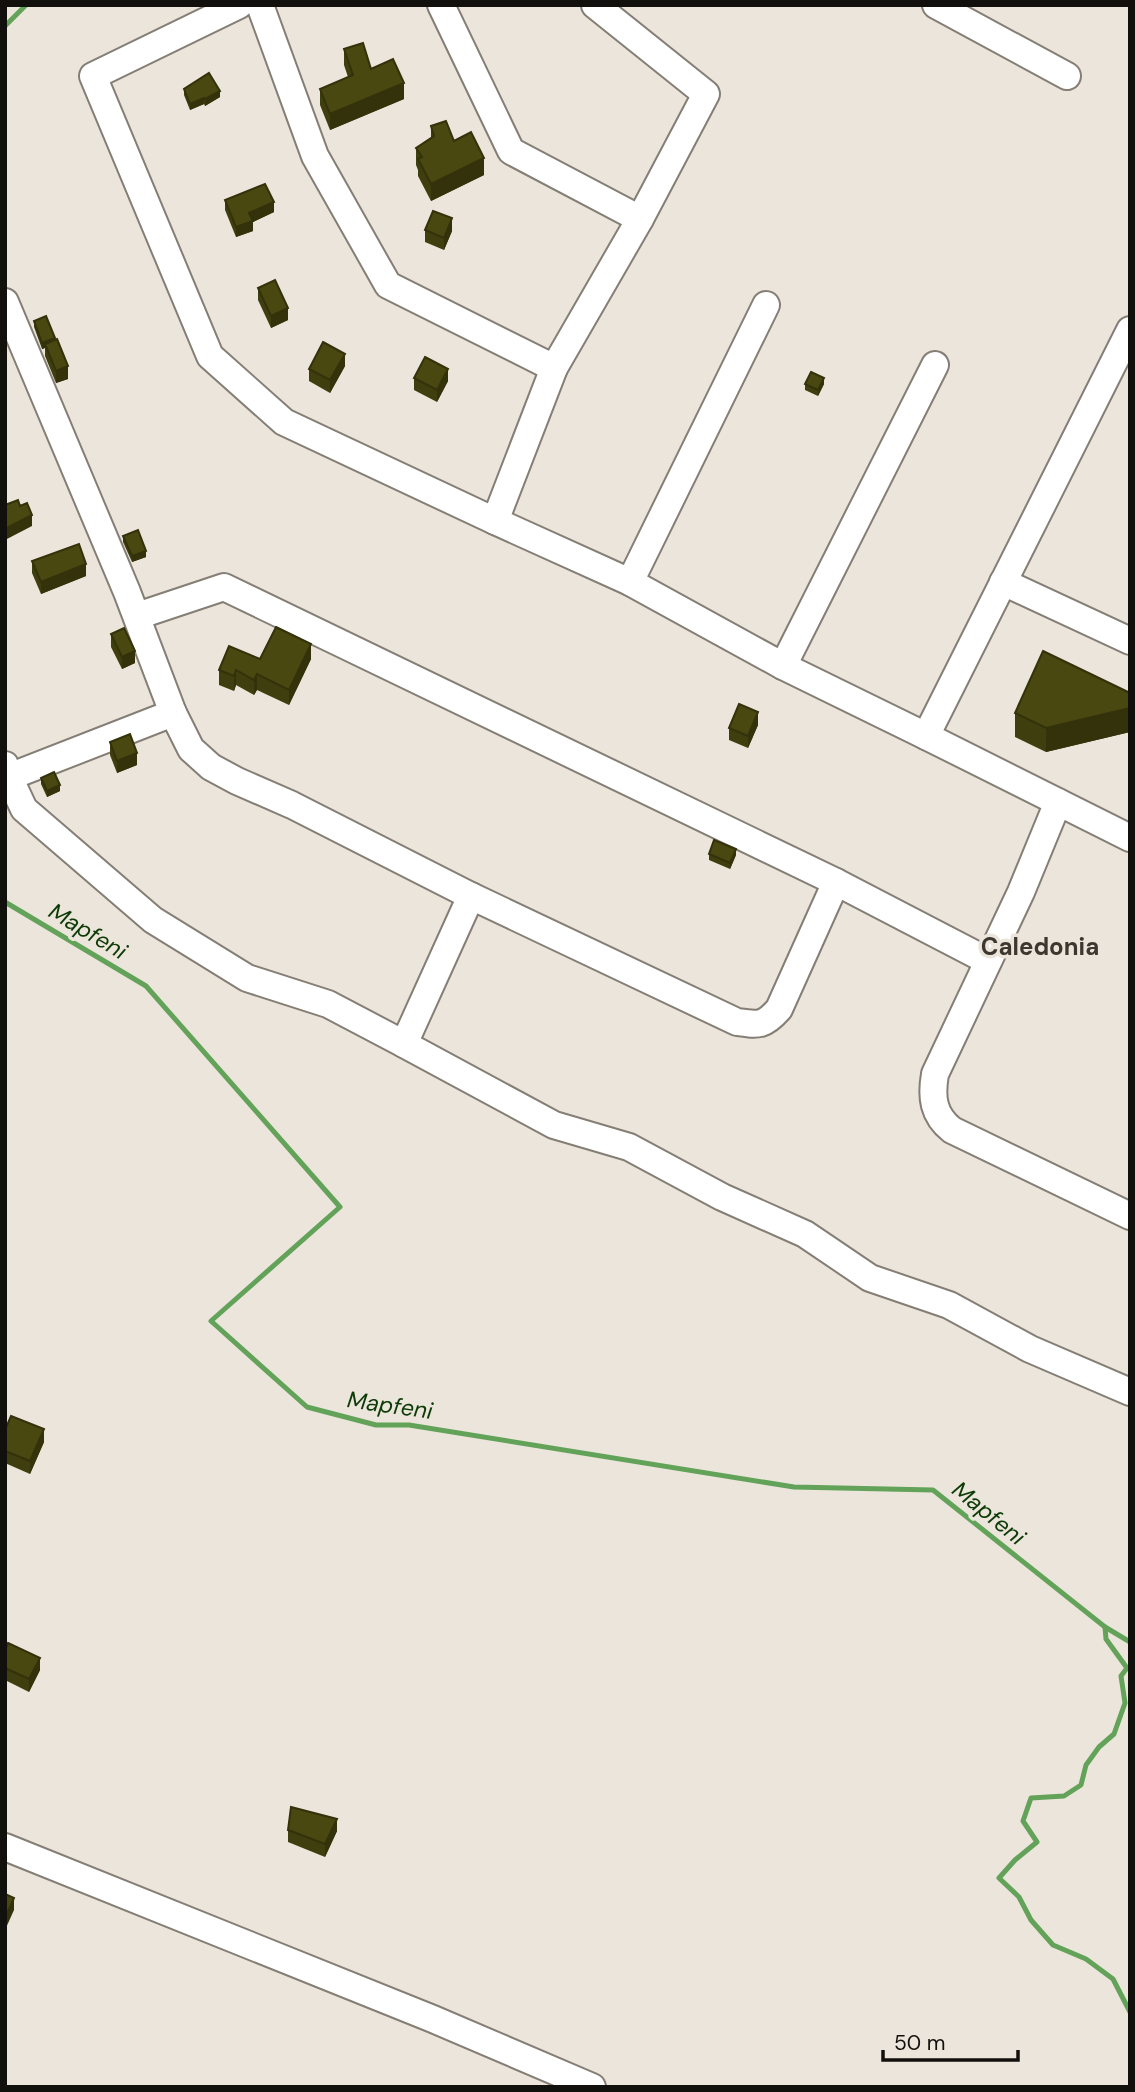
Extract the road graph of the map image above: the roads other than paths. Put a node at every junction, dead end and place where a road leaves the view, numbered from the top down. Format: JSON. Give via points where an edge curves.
{"nodes":[{"id":1,"x":239,"y":5,"type":"edge"},
{"id":2,"x":260,"y":5,"type":"edge"},
{"id":3,"x":441,"y":5,"type":"edge"},
{"id":4,"x":595,"y":5,"type":"edge"},
{"id":5,"x":936,"y":5,"type":"edge"},
{"id":6,"x":1067,"y":76,"type":"dead end"},
{"id":7,"x":640,"y":219,"type":"junction"},
{"id":8,"x":5,"y":302,"type":"edge"},
{"id":9,"x":766,"y":305,"type":"dead end"},
{"id":10,"x":1130,"y":330,"type":"edge"},
{"id":11,"x":935,"y":365,"type":"dead end"},
{"id":12,"x":554,"y":368,"type":"junction"},
{"id":13,"x":495,"y":521,"type":"junction"},
{"id":14,"x":630,"y":582,"type":"junction"},
{"id":15,"x":1003,"y":582,"type":"junction"},
{"id":16,"x":137,"y":616,"type":"junction"},
{"id":17,"x":1130,"y":641,"type":"edge"},
{"id":18,"x":783,"y":666,"type":"junction"},
{"id":19,"x":173,"y":713,"type":"junction"},
{"id":20,"x":926,"y":736,"type":"junction"},
{"id":21,"x":6,"y":773,"type":"edge"},
{"id":22,"x":1058,"y":802,"type":"junction"},
{"id":23,"x":1130,"y":838,"type":"edge"},
{"id":24,"x":835,"y":882,"type":"junction"},
{"id":25,"x":471,"y":896,"type":"junction"},
{"id":26,"x":988,"y":961,"type":"junction"},
{"id":27,"x":404,"y":1044,"type":"junction"},
{"id":28,"x":1130,"y":1216,"type":"edge"},
{"id":29,"x":1130,"y":1392,"type":"edge"},
{"id":30,"x":5,"y":1847,"type":"edge"},
{"id":31,"x":592,"y":2087,"type":"edge"}],
"edges":[{"from":1,"to":13,"type":"street","via":[[93,76],[210,356],[284,422]]},
{"from":2,"to":12,"type":"street","via":[[315,156],[388,285]]},
{"from":3,"to":7,"type":"street","via":[[511,150]]},
{"from":4,"to":7,"type":"street","via":[[706,94]]},
{"from":5,"to":6,"type":"street"},
{"from":7,"to":12,"type":"street"},
{"from":8,"to":16,"type":"street"},
{"from":9,"to":14,"type":"street"},
{"from":10,"to":15,"type":"street"},
{"from":11,"to":18,"type":"street"},
{"from":12,"to":13,"type":"street"},
{"from":13,"to":14,"type":"street"},
{"from":14,"to":18,"type":"street"},
{"from":15,"to":17,"type":"street"},
{"from":15,"to":20,"type":"street"},
{"from":16,"to":19,"type":"street"},
{"from":16,"to":24,"type":"street","via":[[224,587]]},
{"from":18,"to":20,"type":"street"},
{"from":19,"to":21,"type":"street"},
{"from":19,"to":25,"type":"street","via":[[191,749],[211,767]]},
{"from":20,"to":22,"type":"street"},
{"from":21,"to":27,"type":"street","via":[[24,809],[153,920],[247,978],[328,1004]]},
{"from":22,"to":23,"type":"street"},
{"from":22,"to":26,"type":"street"},
{"from":24,"to":25,"type":"street","via":[[779,1009],[767,1022],[754,1024],[737,1022]]},
{"from":24,"to":26,"type":"street"},
{"from":25,"to":27,"type":"street"},
{"from":26,"to":28,"type":"street","via":[[935,1074],[933,1102],[941,1121],[951,1130]]},
{"from":27,"to":29,"type":"street","via":[[554,1125],[629,1147],[722,1197],[805,1234],[870,1279],[949,1305],[1030,1349]]},
{"from":30,"to":31,"type":"street"}]}
